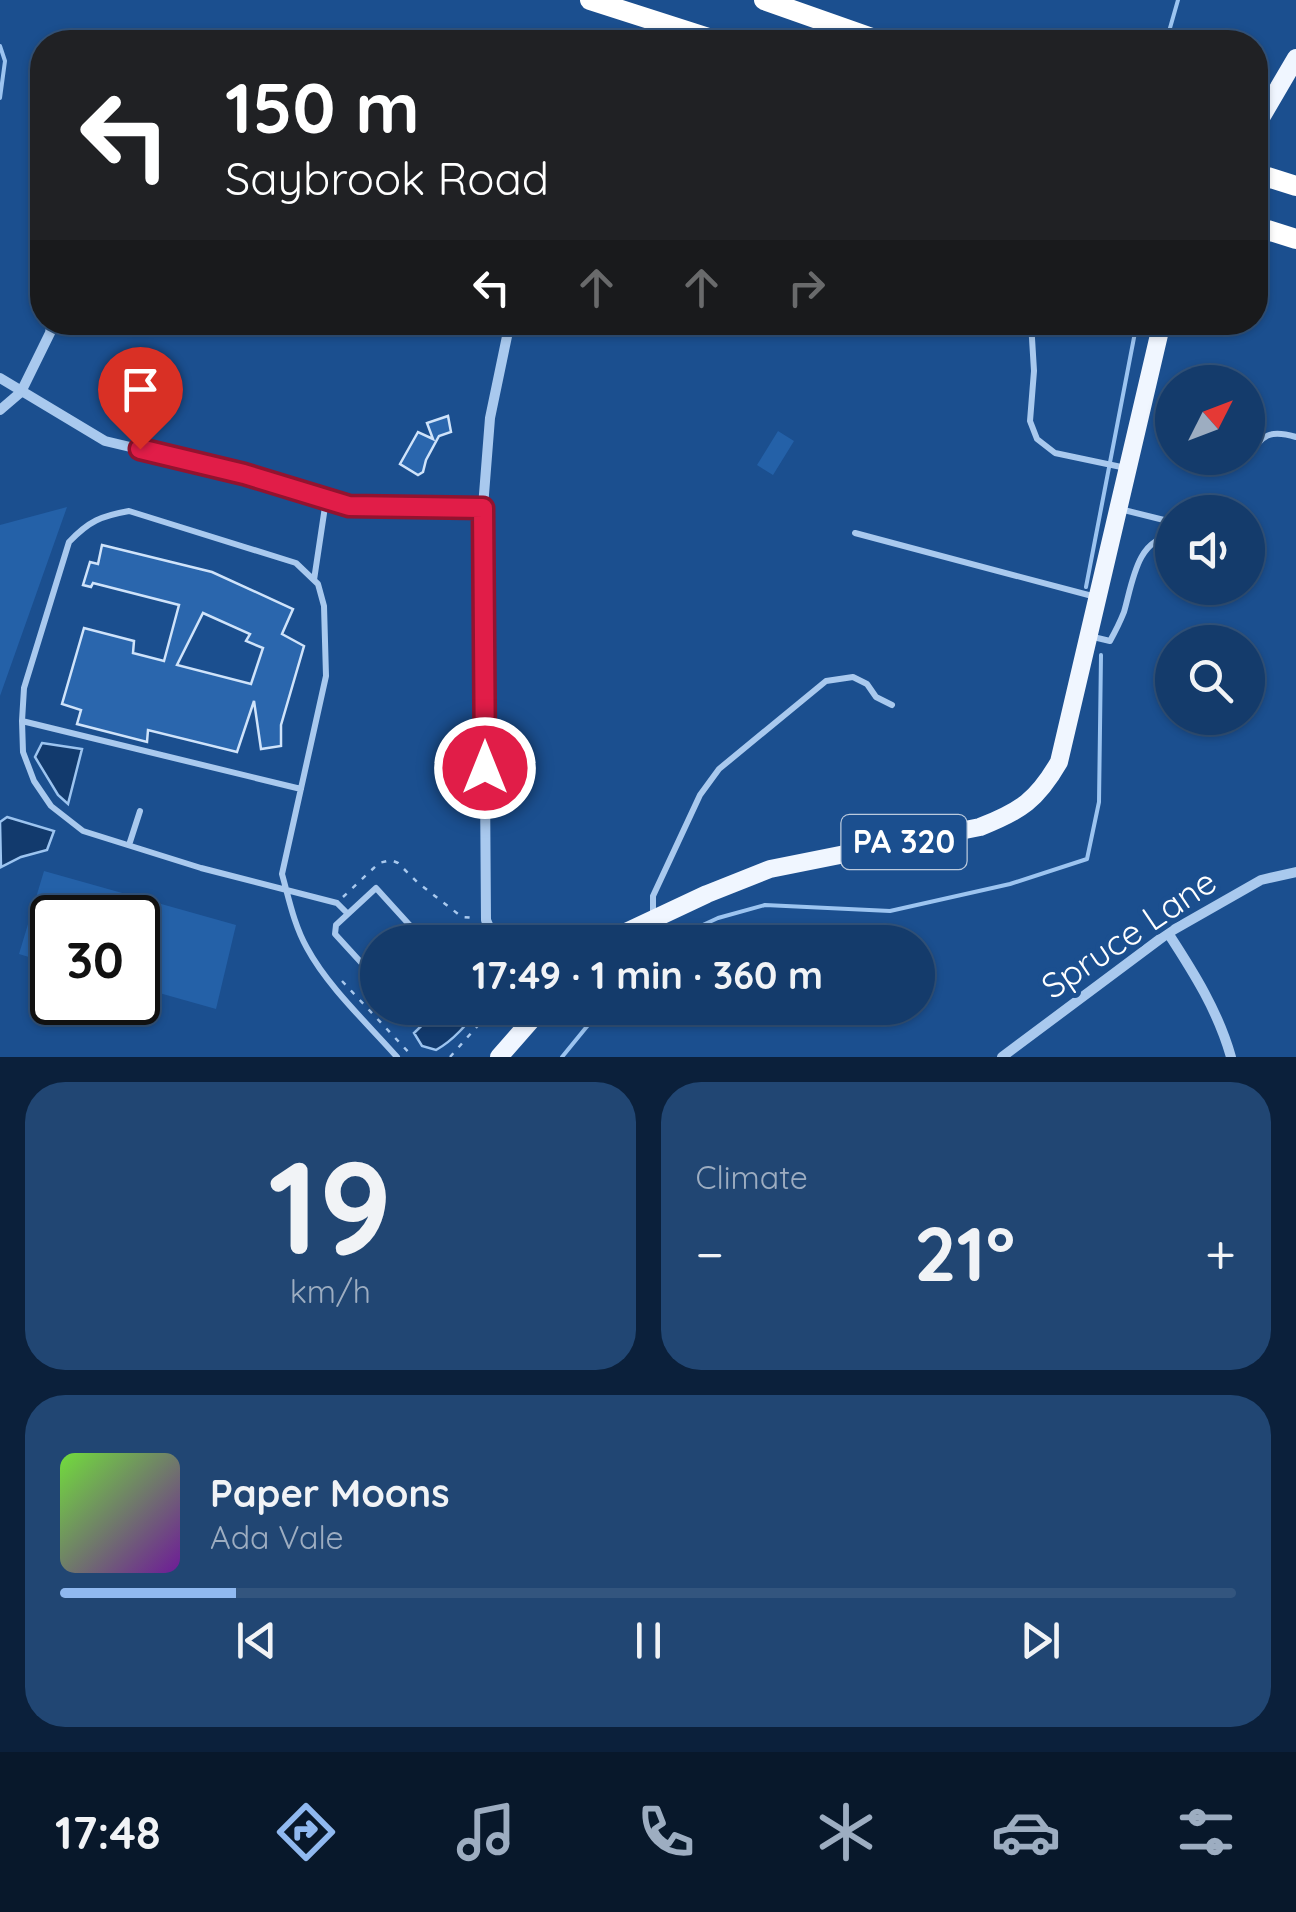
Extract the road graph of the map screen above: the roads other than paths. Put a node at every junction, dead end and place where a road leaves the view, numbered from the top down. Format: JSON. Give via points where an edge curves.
{"nodes":[{"id":1,"x":590,"y":0,"type":"edge"},
{"id":2,"x":764,"y":0,"type":"edge"},
{"id":3,"x":684,"y":30,"type":"edge"},
{"id":4,"x":849,"y":30,"type":"edge"},
{"id":5,"x":1296,"y":58,"type":"edge"},
{"id":6,"x":1290,"y":78,"type":"edge"},
{"id":7,"x":1268,"y":109,"type":"edge"},
{"id":8,"x":1268,"y":176,"type":"edge"},
{"id":9,"x":1296,"y":186,"type":"edge"},
{"id":10,"x":1268,"y":230,"type":"edge"},
{"id":11,"x":1296,"y":239,"type":"edge"},
{"id":12,"x":49,"y":335,"type":"edge"},
{"id":13,"x":507,"y":335,"type":"edge"},
{"id":14,"x":1032,"y":335,"type":"edge"},
{"id":15,"x":1158,"y":335,"type":"edge"},
{"id":16,"x":0,"y":378,"type":"edge"},
{"id":17,"x":21,"y":392,"type":"junction"},
{"id":18,"x":0,"y":410,"type":"edge"},
{"id":19,"x":1265,"y":436,"type":"edge"},
{"id":20,"x":1296,"y":437,"type":"edge"},
{"id":21,"x":1115,"y":466,"type":"junction"},
{"id":22,"x":326,"y":498,"type":"junction"},
{"id":23,"x":483,"y":508,"type":"junction"},
{"id":24,"x":1118,"y":508,"type":"junction"},
{"id":25,"x":1155,"y":518,"type":"edge"},
{"id":26,"x":855,"y":533,"type":"dead end"},
{"id":27,"x":1155,"y":542,"type":"edge"},
{"id":28,"x":314,"y":580,"type":"junction"},
{"id":29,"x":1097,"y":598,"type":"junction"},
{"id":30,"x":1088,"y":636,"type":"junction"},
{"id":31,"x":892,"y":705,"type":"dead end"},
{"id":32,"x":22,"y":721,"type":"junction"},
{"id":33,"x":301,"y":789,"type":"junction"},
{"id":34,"x":140,"y":811,"type":"dead end"},
{"id":35,"x":129,"y":845,"type":"junction"},
{"id":36,"x":1296,"y":872,"type":"edge"},
{"id":37,"x":286,"y":889,"type":"junction"},
{"id":38,"x":348,"y":914,"type":"junction"},
{"id":39,"x":653,"y":919,"type":"junction"},
{"id":40,"x":410,"y":925,"type":"edge"},
{"id":41,"x":489,"y":925,"type":"edge"},
{"id":42,"x":642,"y":925,"type":"edge"},
{"id":43,"x":1168,"y":933,"type":"junction"},
{"id":44,"x":360,"y":961,"type":"edge"},
{"id":45,"x":524,"y":1025,"type":"edge"},
{"id":46,"x":397,"y":1057,"type":"edge"},
{"id":47,"x":498,"y":1057,"type":"edge"},
{"id":48,"x":1002,"y":1057,"type":"edge"},
{"id":49,"x":1230,"y":1057,"type":"edge"}],
"edges":[{"from":1,"to":3,"type":"highway"},
{"from":2,"to":4,"type":"highway"},
{"from":5,"to":6,"type":"main road"},
{"from":6,"to":7,"type":"main road"},
{"from":8,"to":9,"type":"highway"},
{"from":10,"to":11,"type":"highway"},
{"from":12,"to":17,"type":"street"},
{"from":13,"to":23,"type":"street","via":[[490,418]]},
{"from":14,"to":21,"type":"lane","via":[[1030,421],[1037,439],[1055,454]]},
{"from":15,"to":21,"type":"main road","number":"PA 320"},
{"from":16,"to":17,"type":"street"},
{"from":17,"to":18,"type":"street"},
{"from":17,"to":22,"type":"street","via":[[105,441]]},
{"from":19,"to":20,"type":"lane"},
{"from":21,"to":24,"type":"main road","number":"PA 320"},
{"from":22,"to":23,"type":"street","via":[[349,506]]},
{"from":22,"to":28,"type":"lane"},
{"from":23,"to":41,"type":"street"},
{"from":24,"to":25,"type":"lane"},
{"from":24,"to":29,"type":"main road","number":"PA 320"},
{"from":26,"to":29,"type":"lane"},
{"from":27,"to":30,"type":"lane","via":[[1140,558],[1110,642]]},
{"from":28,"to":32,"type":"lane","via":[[296,563],[128,511],[102,516],[69,542],[24,688]]},
{"from":28,"to":33,"type":"lane","via":[[324,606],[326,676]]},
{"from":29,"to":30,"type":"main road","number":"PA 320"},
{"from":30,"to":39,"type":"main road","number":"PA 320","via":[[1059,762],[1010,816],[980,828],[770,869]]},
{"from":31,"to":39,"type":"lane","via":[[853,677],[826,680],[719,769],[653,896]]},
{"from":32,"to":33,"type":"lane"},
{"from":32,"to":35,"type":"lane","via":[[23,752],[51,806],[83,831]]},
{"from":33,"to":37,"type":"lane","via":[[282,874]]},
{"from":34,"to":35,"type":"lane"},
{"from":35,"to":37,"type":"lane"},
{"from":36,"to":43,"type":"street","name":"Spruce Lane","via":[[1261,880]]},
{"from":37,"to":38,"type":"lane","via":[[337,902]]},
{"from":37,"to":46,"type":"lane","via":[[307,949]]},
{"from":38,"to":40,"type":"lane","via":[[376,888]]},
{"from":38,"to":44,"type":"lane","via":[[334,934]]},
{"from":39,"to":42,"type":"main road","number":"PA 320"},
{"from":43,"to":48,"type":"street","name":"Spruce Lane"},
{"from":43,"to":49,"type":"street","via":[[1201,983]]},
{"from":45,"to":47,"type":"main road"}]}
